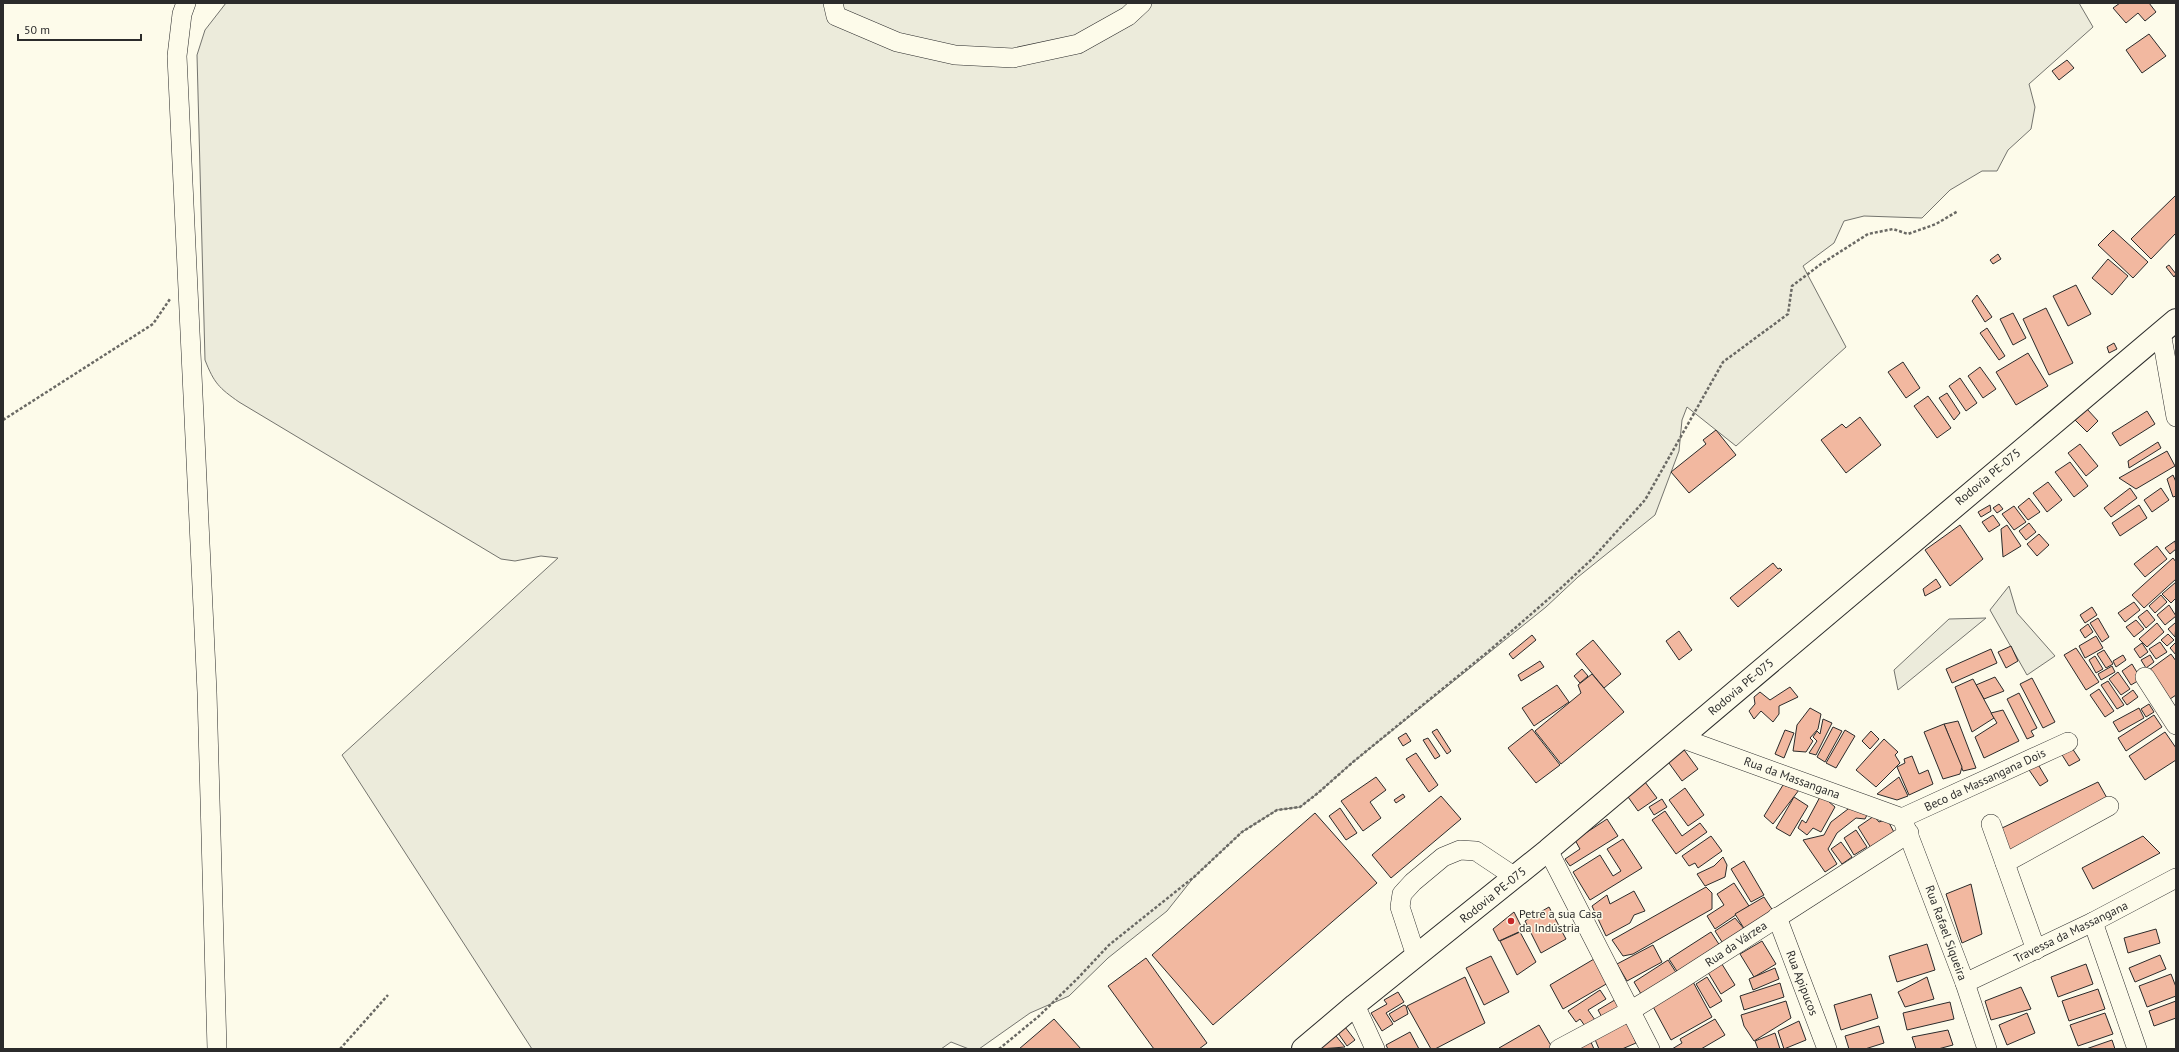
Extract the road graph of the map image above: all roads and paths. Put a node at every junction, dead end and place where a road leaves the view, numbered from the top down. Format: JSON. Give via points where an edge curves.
{"nodes":[{"id":1,"x":186,"y":3,"type":"edge"},
{"id":2,"x":833,"y":3,"type":"edge"},
{"id":3,"x":1142,"y":3,"type":"edge"},
{"id":4,"x":1958,"y":211,"type":"dead end"},
{"id":5,"x":187,"y":273,"type":"junction"},
{"id":6,"x":2168,"y":326,"type":"edge"},
{"id":7,"x":2175,"y":409,"type":"edge"},
{"id":8,"x":3,"y":420,"type":"edge"},
{"id":9,"x":2145,"y":677,"type":"dead end"},
{"id":10,"x":2176,"y":723,"type":"edge"},
{"id":11,"x":1681,"y":738,"type":"junction"},
{"id":12,"x":2068,"y":742,"type":"dead end"},
{"id":13,"x":2109,"y":806,"type":"dead end"},
{"id":14,"x":1991,"y":824,"type":"dead end"},
{"id":15,"x":1906,"y":826,"type":"junction"},
{"id":16,"x":1548,"y":850,"type":"junction"},
{"id":17,"x":2005,"y":863,"type":"junction"},
{"id":18,"x":1515,"y":877,"type":"junction"},
{"id":19,"x":2176,"y":878,"type":"edge"},
{"id":20,"x":1777,"y":917,"type":"junction"},
{"id":21,"x":2093,"y":922,"type":"junction"},
{"id":22,"x":2036,"y":950,"type":"junction"},
{"id":23,"x":1416,"y":956,"type":"junction"},
{"id":24,"x":1965,"y":983,"type":"junction"},
{"id":25,"x":388,"y":995,"type":"dead end"},
{"id":26,"x":1355,"y":1004,"type":"junction"},
{"id":27,"x":1630,"y":1011,"type":"junction"},
{"id":28,"x":216,"y":1049,"type":"edge"},
{"id":29,"x":340,"y":1049,"type":"edge"},
{"id":30,"x":999,"y":1049,"type":"edge"},
{"id":31,"x":1303,"y":1049,"type":"edge"},
{"id":32,"x":1375,"y":1049,"type":"edge"},
{"id":33,"x":1559,"y":1049,"type":"edge"},
{"id":34,"x":1650,"y":1049,"type":"edge"},
{"id":35,"x":1826,"y":1049,"type":"edge"},
{"id":36,"x":1987,"y":1049,"type":"edge"},
{"id":37,"x":2138,"y":1049,"type":"edge"}],
"edges":[{"from":1,"to":5,"type":"street","via":[[182,14],[177,56]]},
{"from":2,"to":3,"type":"street","via":[[836,16],[897,42],[955,55],[1013,58],[1078,44],[1128,16]]},
{"from":4,"to":30,"type":"path","via":[[1936,224],[1908,234],[1893,229],[1868,234],[1792,286],[1788,314],[1723,362],[1645,500],[1592,559],[1490,650],[1318,793],[1300,806],[1277,810],[1242,832],[1194,877],[1109,945],[1039,1016]]},
{"from":5,"to":8,"type":"path","via":[[154,324]]},
{"from":5,"to":28,"type":"street","via":[[207,692]]},
{"from":6,"to":7,"type":"street"},
{"from":6,"to":11,"type":"main road","name":"Rodovia PE-075"},
{"from":9,"to":10,"type":"street"},
{"from":11,"to":15,"type":"street","name":"Rua da Massangana"},
{"from":11,"to":16,"type":"main road","name":"Rodovia PE-075"},
{"from":12,"to":15,"type":"street","name":"Beco da Massangana Dois"},
{"from":13,"to":17,"type":"street"},
{"from":14,"to":17,"type":"street"},
{"from":15,"to":20,"type":"street","name":"Rua da Várzea"},
{"from":15,"to":24,"type":"street","name":"Rua Rafael Siqueira"},
{"from":16,"to":18,"type":"main road","name":"Rodovia PE-075"},
{"from":16,"to":27,"type":"street"},
{"from":17,"to":22,"type":"street"},
{"from":18,"to":23,"type":"main road","name":"Rodovia PE-075"},
{"from":18,"to":23,"type":"street","via":[[1476,851],[1460,850],[1443,857],[1402,894],[1400,907]]},
{"from":19,"to":21,"type":"street","name":"Travessa da Massangana"},
{"from":20,"to":27,"type":"street","name":"Rua da Várzea"},
{"from":20,"to":35,"type":"street","name":"Rua Apipucos"},
{"from":21,"to":22,"type":"street","name":"Travessa da Massangana"},
{"from":21,"to":37,"type":"street"},
{"from":22,"to":24,"type":"street","name":"Travessa da Massangana"},
{"from":23,"to":26,"type":"main road","name":"Rodovia PE-075"},
{"from":24,"to":36,"type":"street","name":"Rua Rafael Siqueira"},
{"from":25,"to":29,"type":"path"},
{"from":26,"to":31,"type":"main road","name":"Rodovia PE-075"},
{"from":26,"to":32,"type":"street"},
{"from":27,"to":33,"type":"street","name":"Rua da Várzea"},
{"from":27,"to":34,"type":"street"}]}
